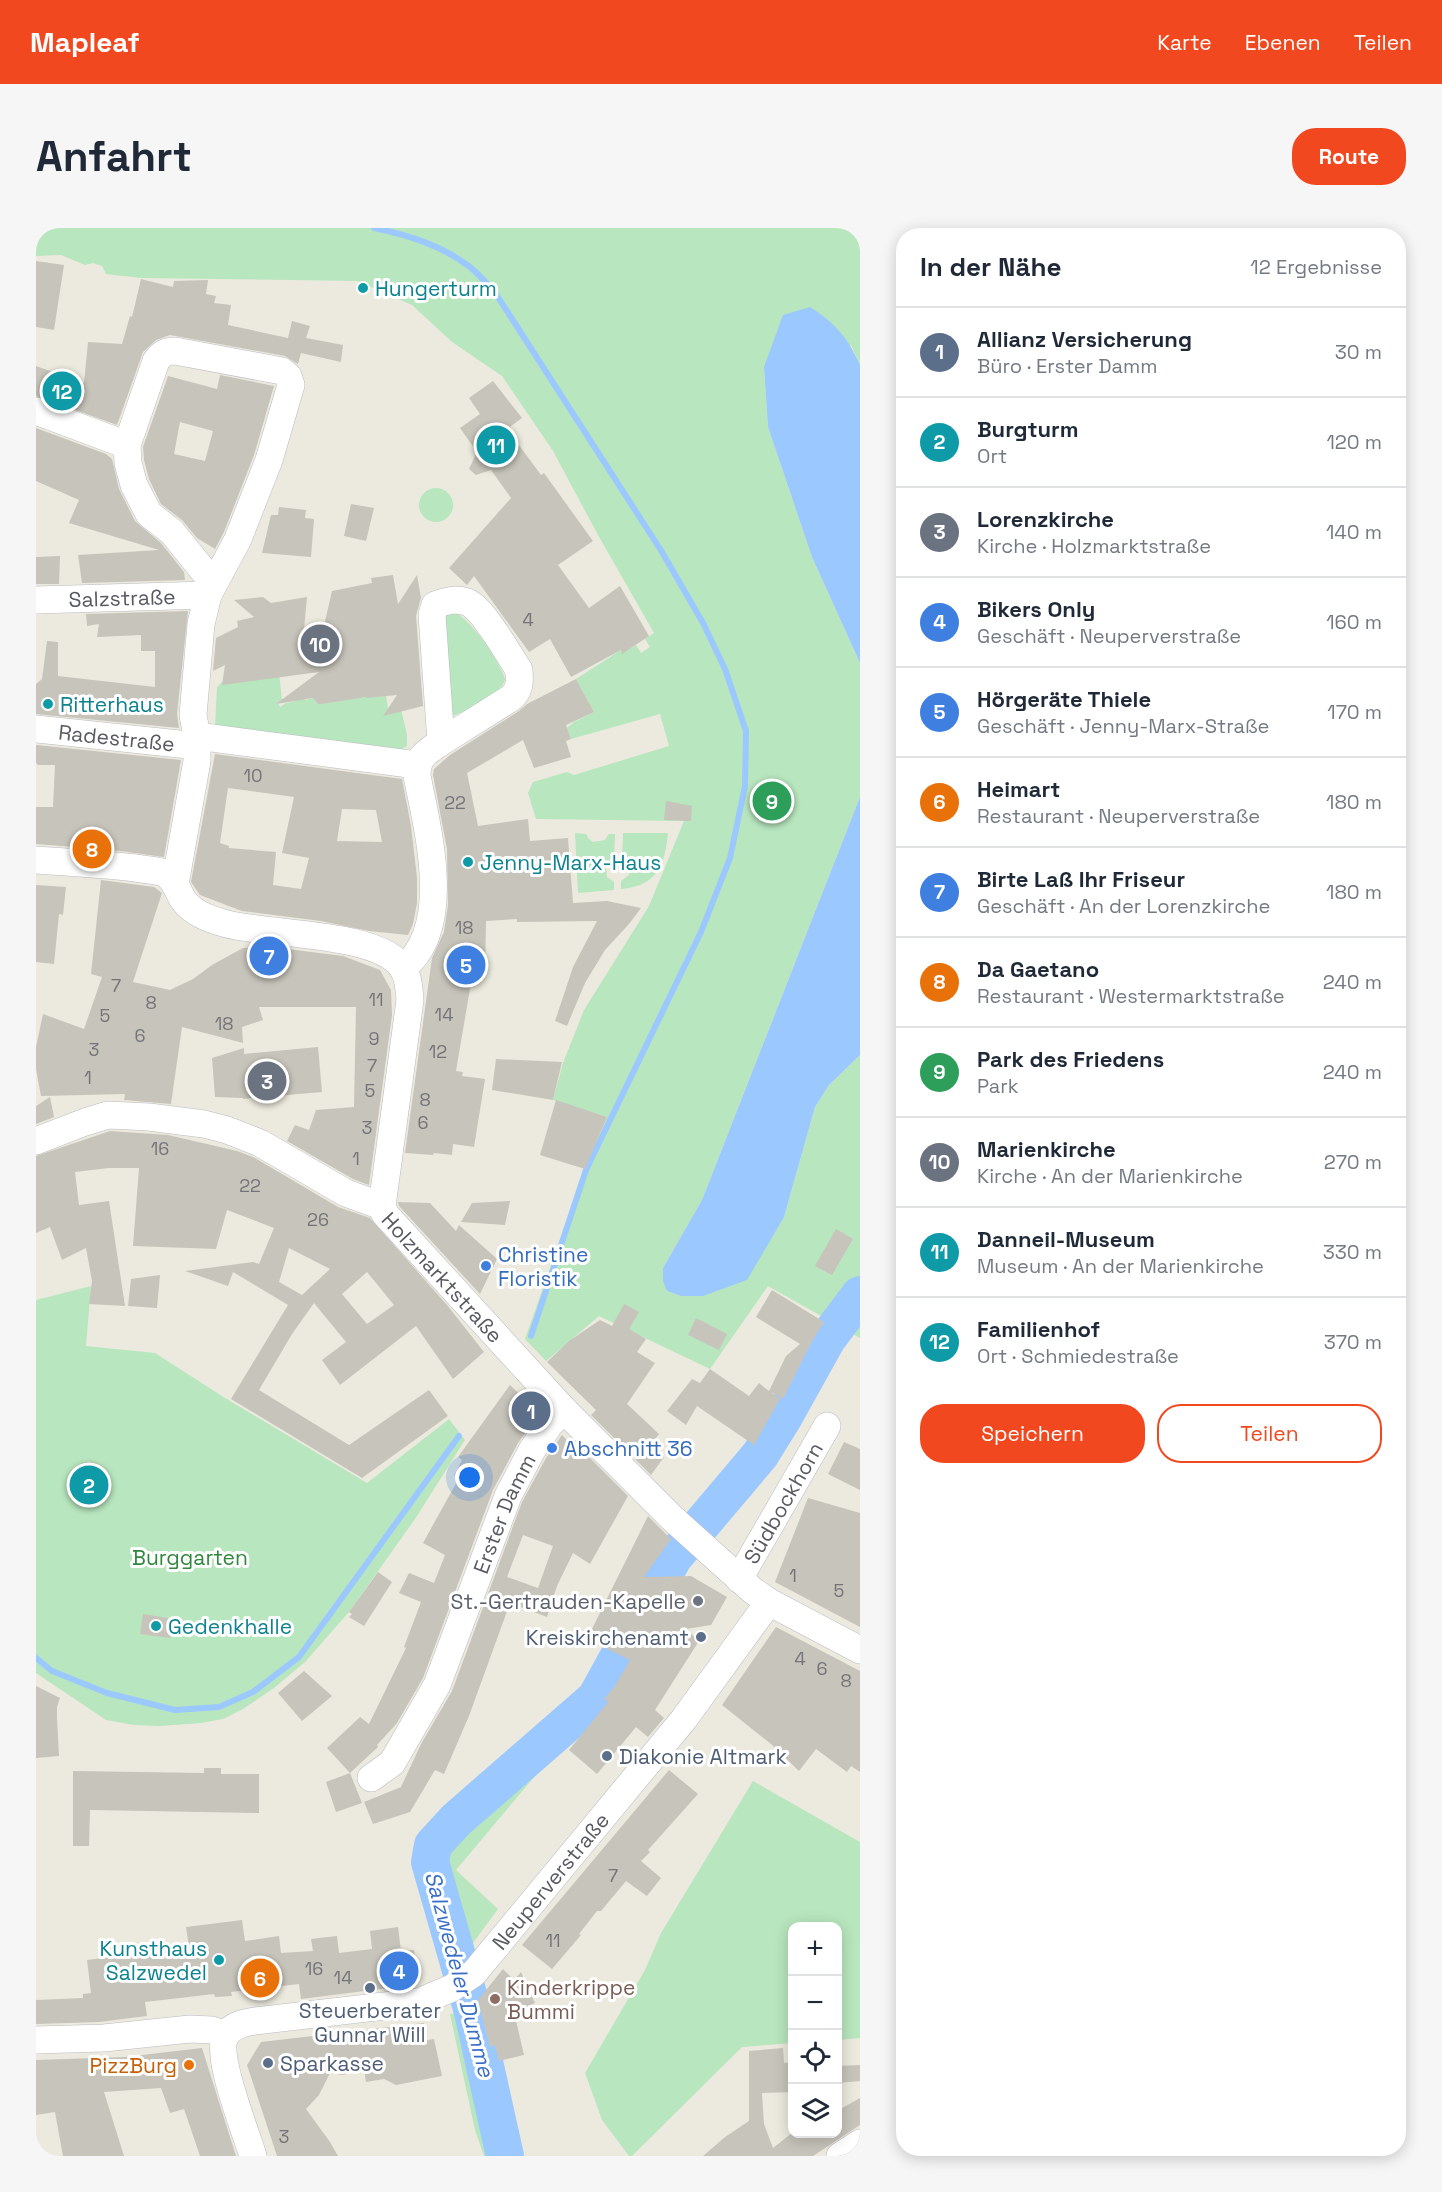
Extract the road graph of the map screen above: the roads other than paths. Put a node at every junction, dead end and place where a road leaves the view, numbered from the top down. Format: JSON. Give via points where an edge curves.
{"nodes":[{"id":1,"x":36,"y":411,"type":"edge"},
{"id":2,"x":128,"y":445,"type":"junction"},
{"id":3,"x":211,"y":590,"type":"junction"},
{"id":4,"x":36,"y":600,"type":"edge"},
{"id":5,"x":36,"y":729,"type":"edge"},
{"id":6,"x":197,"y":741,"type":"junction"},
{"id":7,"x":441,"y":742,"type":"junction"},
{"id":8,"x":417,"y":765,"type":"junction"},
{"id":9,"x":36,"y":860,"type":"edge"},
{"id":10,"x":175,"y":884,"type":"junction"},
{"id":11,"x":403,"y":968,"type":"junction"},
{"id":12,"x":36,"y":1141,"type":"edge"},
{"id":13,"x":382,"y":1206,"type":"junction"},
{"id":14,"x":564,"y":1410,"type":"junction"},
{"id":15,"x":827,"y":1426,"type":"dead end"},
{"id":16,"x":739,"y":1579,"type":"junction"},
{"id":17,"x":769,"y":1602,"type":"junction"},
{"id":18,"x":860,"y":1650,"type":"edge"},
{"id":19,"x":371,"y":1778,"type":"dead end"},
{"id":20,"x":225,"y":2035,"type":"junction"},
{"id":21,"x":36,"y":2040,"type":"edge"},
{"id":22,"x":860,"y":2143,"type":"edge"},
{"id":23,"x":254,"y":2156,"type":"edge"},
{"id":24,"x":840,"y":2156,"type":"edge"}],
"edges":[{"from":1,"to":2,"type":"street"},
{"from":2,"to":3,"type":"street","via":[[134,485],[149,514],[172,532]]},
{"from":2,"to":3,"type":"street","via":[[156,361],[167,351],[282,371],[288,376],[291,385],[269,460],[238,539]]},
{"from":3,"to":4,"type":"street","name":"Salzstraße"},
{"from":3,"to":6,"type":"street","via":[[201,624],[193,714]]},
{"from":5,"to":6,"type":"street","name":"Radestraße"},
{"from":6,"to":8,"type":"street","name":"Radestraße"},
{"from":6,"to":10,"type":"street","via":[[197,761]]},
{"from":7,"to":7,"type":"street","via":[[511,698],[518,692],[520,681],[519,670],[480,612],[467,603],[450,599],[435,605],[432,615]]},
{"from":7,"to":8,"type":"street"},
{"from":8,"to":11,"type":"street","via":[[434,883],[424,945]]},
{"from":9,"to":10,"type":"street","via":[[164,873]]},
{"from":10,"to":11,"type":"street","via":[[183,900],[198,914],[222,923],[355,944],[386,954]]},
{"from":11,"to":13,"type":"street","via":[[409,987],[409,1010]]},
{"from":12,"to":13,"type":"street","name":"Holzmarktstraße","via":[[108,1115],[204,1124],[260,1143],[339,1189]]},
{"from":13,"to":14,"type":"street","name":"Holzmarktstraße","via":[[391,1221]]},
{"from":14,"to":16,"type":"street","name":"Holzmarktstraße"},
{"from":14,"to":19,"type":"street","name":"Erster Damm","via":[[538,1442],[508,1496],[437,1685],[392,1763]]},
{"from":15,"to":16,"type":"street","name":"Südbockhorn"},
{"from":16,"to":17,"type":"street","name":"Holzmarktstraße"},
{"from":17,"to":18,"type":"street"},
{"from":17,"to":20,"type":"street","name":"Neuperverstraße","via":[[684,1719],[463,1981],[432,1998],[400,2006],[245,2023]]},
{"from":20,"to":21,"type":"street","via":[[190,2029]]},
{"from":20,"to":23,"type":"street","via":[[223,2060]]},
{"from":22,"to":24,"type":"street"}]}
